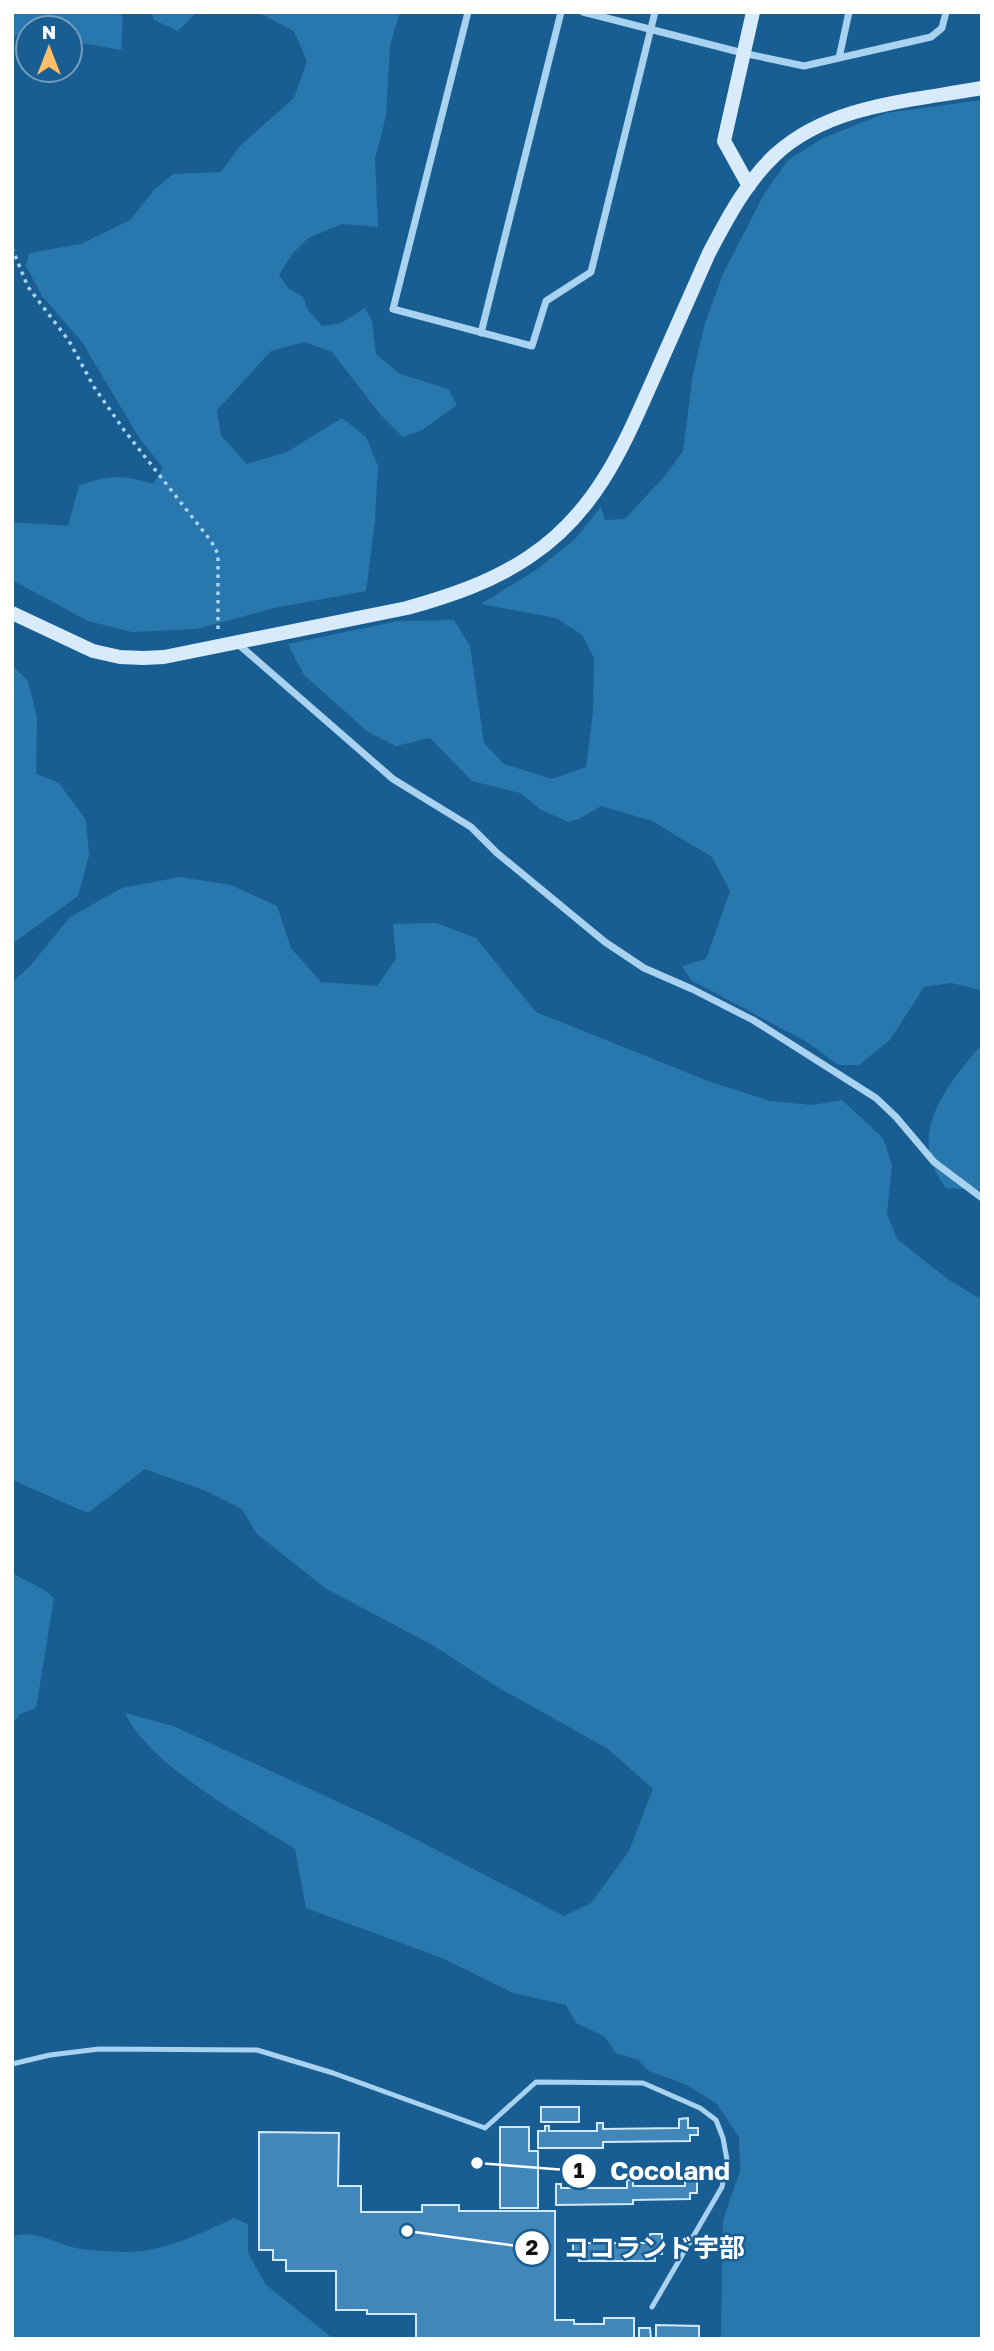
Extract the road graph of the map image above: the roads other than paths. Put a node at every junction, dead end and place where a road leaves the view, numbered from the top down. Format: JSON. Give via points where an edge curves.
{"nodes":[{"id":1,"x":468,"y":12,"type":"edge"},
{"id":2,"x":561,"y":12,"type":"edge"},
{"id":3,"x":583,"y":12,"type":"edge"},
{"id":4,"x":654,"y":12,"type":"edge"},
{"id":5,"x":753,"y":12,"type":"edge"},
{"id":6,"x":849,"y":12,"type":"edge"},
{"id":7,"x":946,"y":12,"type":"edge"},
{"id":8,"x":650,"y":30,"type":"junction"},
{"id":9,"x":743,"y":53,"type":"junction"},
{"id":10,"x":839,"y":58,"type":"junction"},
{"id":11,"x":982,"y":88,"type":"edge"},
{"id":12,"x":749,"y":186,"type":"junction"},
{"id":13,"x":481,"y":333,"type":"junction"},
{"id":14,"x":12,"y":613,"type":"edge"},
{"id":15,"x":235,"y":641,"type":"junction"},
{"id":16,"x":982,"y":1198,"type":"edge"},
{"id":17,"x":12,"y":2064,"type":"edge"},
{"id":18,"x":652,"y":2307,"type":"dead end"}],
"edges":[{"from":1,"to":13,"type":"street","via":[[393,309]]},
{"from":2,"to":13,"type":"street"},
{"from":3,"to":8,"type":"street"},
{"from":4,"to":8,"type":"street"},
{"from":5,"to":9,"type":"street"},
{"from":6,"to":10,"type":"street"},
{"from":7,"to":10,"type":"street","via":[[942,28],[931,37]]},
{"from":8,"to":9,"type":"street"},
{"from":8,"to":13,"type":"street","via":[[591,272],[546,301],[532,346]]},
{"from":9,"to":10,"type":"street","via":[[804,66]]},
{"from":9,"to":12,"type":"street","via":[[724,141]]},
{"from":11,"to":12,"type":"street","via":[[849,113],[805,133],[775,155]]},
{"from":12,"to":15,"type":"street","via":[[709,253],[620,454],[575,516],[532,555],[445,598]]},
{"from":14,"to":15,"type":"street","via":[[93,651],[121,657],[164,657]]},
{"from":15,"to":16,"type":"street","via":[[393,779],[471,827],[605,942],[644,968],[753,1020],[876,1098],[934,1162]]},
{"from":17,"to":18,"type":"lane","via":[[99,2049],[257,2050],[485,2128],[536,2082],[643,2083],[716,2120],[727,2160],[722,2187]]}]}
